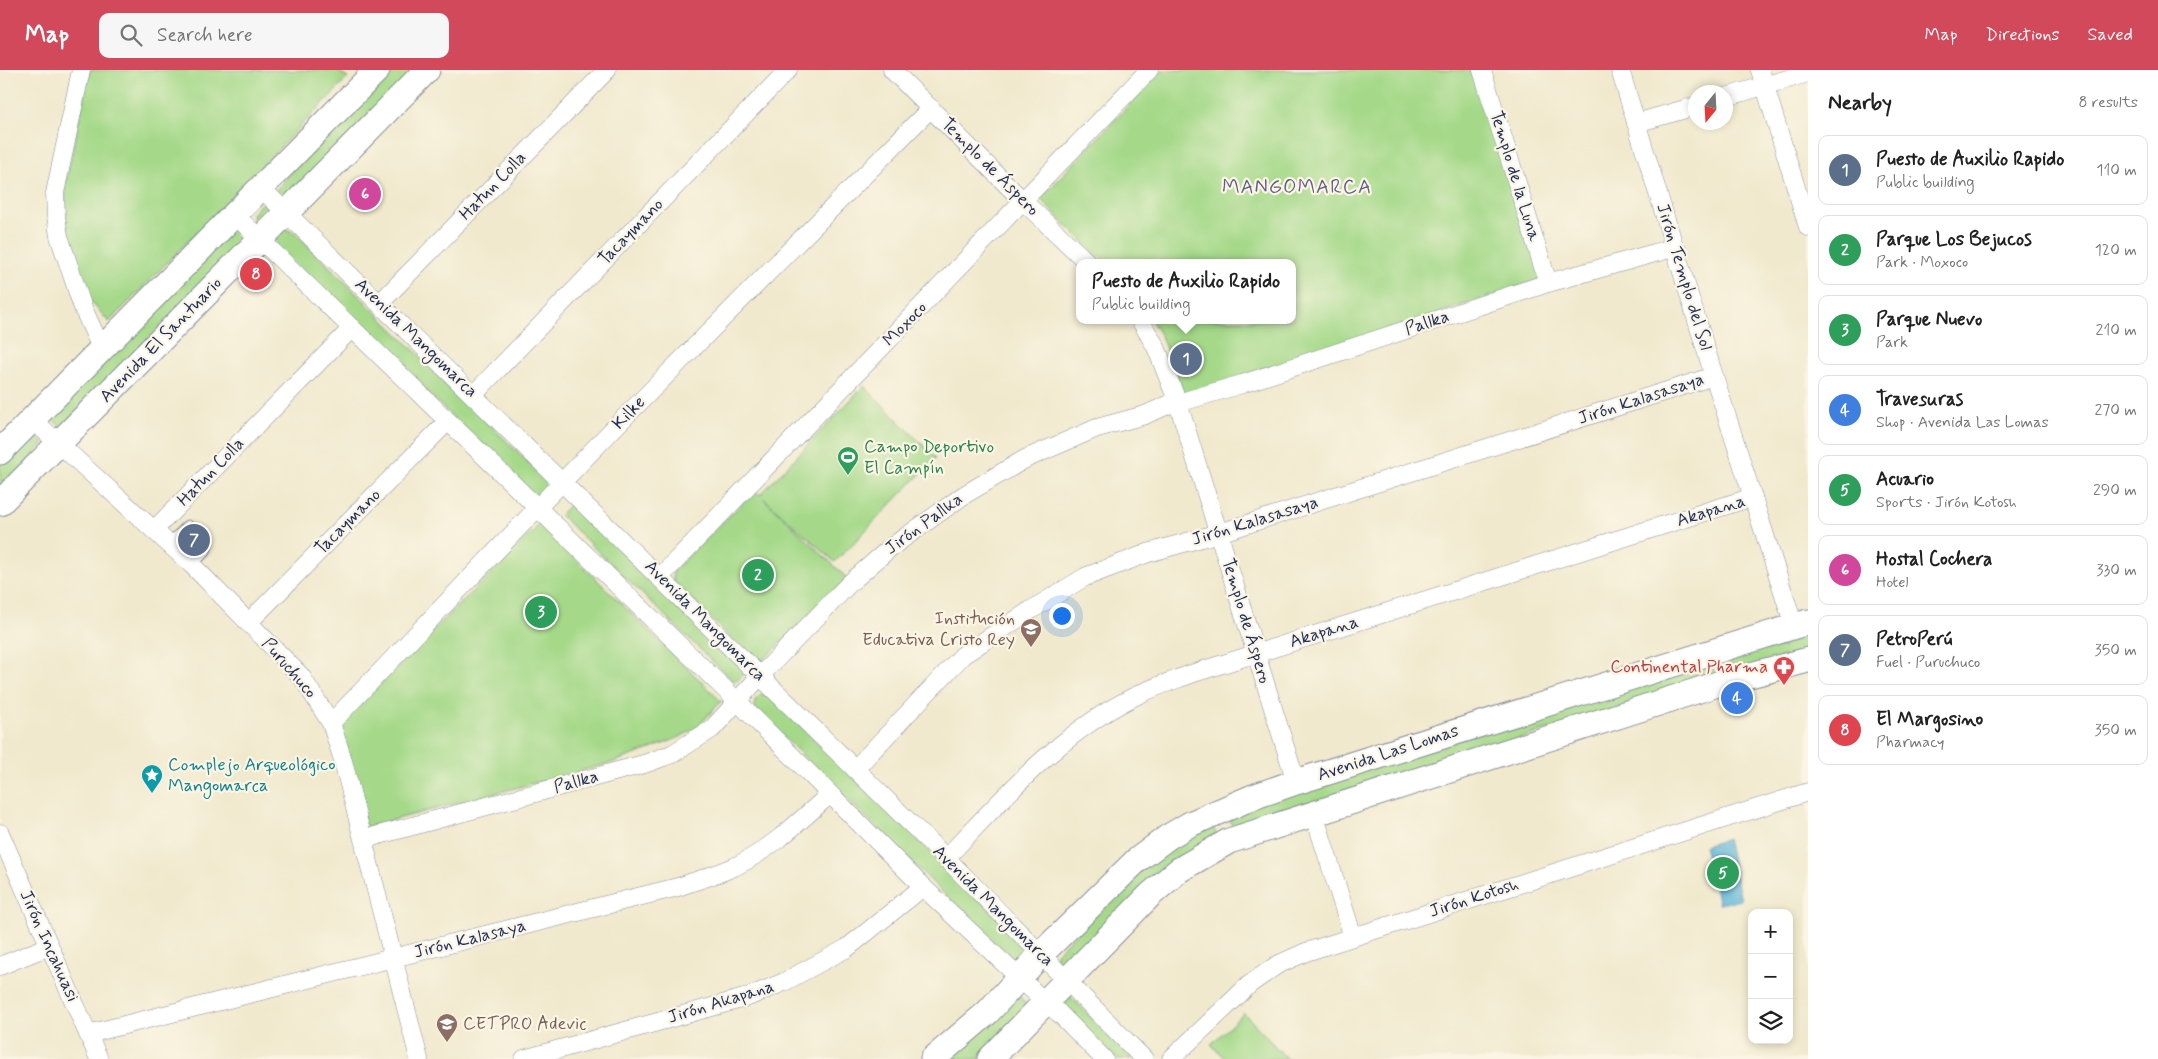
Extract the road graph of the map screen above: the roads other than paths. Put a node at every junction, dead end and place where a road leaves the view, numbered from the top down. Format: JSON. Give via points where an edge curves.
{"nodes":[{"id":1,"x":81,"y":70,"type":"edge"},
{"id":2,"x":427,"y":70,"type":"edge"},
{"id":3,"x":607,"y":70,"type":"edge"},
{"id":4,"x":788,"y":70,"type":"edge"},
{"id":5,"x":892,"y":70,"type":"edge"},
{"id":6,"x":1482,"y":70,"type":"edge"},
{"id":7,"x":1620,"y":70,"type":"edge"},
{"id":8,"x":1142,"y":72,"type":"edge"},
{"id":9,"x":368,"y":73,"type":"edge"},
{"id":10,"x":1808,"y":73,"type":"edge"},
{"id":11,"x":1763,"y":78,"type":"edge"},
{"id":12,"x":1733,"y":93,"type":"edge"},
{"id":13,"x":930,"y":108,"type":"junction"},
{"id":14,"x":1688,"y":108,"type":"edge"},
{"id":15,"x":1636,"y":123,"type":"junction"},
{"id":16,"x":262,"y":188,"type":"junction"},
{"id":17,"x":1023,"y":201,"type":"junction"},
{"id":18,"x":287,"y":212,"type":"junction"},
{"id":19,"x":234,"y":216,"type":"junction"},
{"id":20,"x":1808,"y":227,"type":"edge"},
{"id":21,"x":259,"y":239,"type":"junction"},
{"id":22,"x":1676,"y":247,"type":"junction"},
{"id":23,"x":1084,"y":259,"type":"edge"},
{"id":24,"x":1548,"y":283,"type":"junction"},
{"id":25,"x":380,"y":303,"type":"junction"},
{"id":26,"x":1142,"y":324,"type":"edge"},
{"id":27,"x":352,"y":328,"type":"junction"},
{"id":28,"x":102,"y":350,"type":"junction"},
{"id":29,"x":1714,"y":376,"type":"junction"},
{"id":30,"x":474,"y":394,"type":"junction"},
{"id":31,"x":1178,"y":402,"type":"junction"},
{"id":32,"x":33,"y":420,"type":"junction"},
{"id":33,"x":448,"y":421,"type":"junction"},
{"id":34,"x":58,"y":445,"type":"junction"},
{"id":35,"x":0,"y":452,"type":"edge"},
{"id":36,"x":564,"y":482,"type":"junction"},
{"id":37,"x":1753,"y":497,"type":"junction"},
{"id":38,"x":0,"y":503,"type":"edge"},
{"id":39,"x":176,"y":508,"type":"junction"},
{"id":40,"x":537,"y":508,"type":"junction"},
{"id":41,"x":188,"y":525,"type":"junction"},
{"id":42,"x":1219,"y":533,"type":"junction"},
{"id":43,"x":166,"y":534,"type":"junction"},
{"id":44,"x":197,"y":560,"type":"junction"},
{"id":45,"x":660,"y":577,"type":"junction"},
{"id":46,"x":248,"y":623,"type":"junction"},
{"id":47,"x":1801,"y":624,"type":"edge"},
{"id":48,"x":1717,"y":650,"type":"junction"},
{"id":49,"x":1256,"y":654,"type":"junction"},
{"id":50,"x":1807,"y":663,"type":"edge"},
{"id":51,"x":760,"y":676,"type":"junction"},
{"id":52,"x":1728,"y":681,"type":"junction"},
{"id":53,"x":738,"y":701,"type":"junction"},
{"id":54,"x":331,"y":723,"type":"junction"},
{"id":55,"x":855,"y":769,"type":"junction"},
{"id":56,"x":1296,"y":782,"type":"junction"},
{"id":57,"x":1808,"y":792,"type":"edge"},
{"id":58,"x":830,"y":794,"type":"junction"},
{"id":59,"x":1216,"y":812,"type":"junction"},
{"id":60,"x":1314,"y":814,"type":"junction"},
{"id":61,"x":0,"y":833,"type":"edge"},
{"id":62,"x":364,"y":839,"type":"junction"},
{"id":63,"x":1229,"y":842,"type":"junction"},
{"id":64,"x":946,"y":858,"type":"junction"},
{"id":65,"x":923,"y":887,"type":"junction"},
{"id":66,"x":1353,"y":937,"type":"junction"},
{"id":67,"x":49,"y":946,"type":"junction"},
{"id":68,"x":1041,"y":954,"type":"junction"},
{"id":69,"x":394,"y":958,"type":"junction"},
{"id":70,"x":0,"y":966,"type":"edge"},
{"id":71,"x":1019,"y":977,"type":"junction"},
{"id":72,"x":1066,"y":980,"type":"junction"},
{"id":73,"x":1046,"y":1003,"type":"junction"},
{"id":74,"x":88,"y":1034,"type":"junction"},
{"id":75,"x":99,"y":1059,"type":"edge"},
{"id":76,"x":419,"y":1059,"type":"edge"},
{"id":77,"x":524,"y":1059,"type":"edge"},
{"id":78,"x":933,"y":1059,"type":"edge"},
{"id":79,"x":990,"y":1059,"type":"edge"},
{"id":80,"x":1104,"y":1059,"type":"edge"},
{"id":81,"x":1144,"y":1059,"type":"edge"},
{"id":82,"x":1171,"y":1059,"type":"edge"}],
"edges":[{"from":1,"to":28,"type":"street","via":[[55,193],[56,216],[59,236],[83,308]]},
{"from":2,"to":18,"type":"street","name":"Avenida El Santuario"},
{"from":3,"to":25,"type":"street","name":"Hatun Colla"},
{"from":4,"to":30,"type":"street","name":"Tacaymano"},
{"from":5,"to":13,"type":"street","name":"Templo de Áspero"},
{"from":6,"to":24,"type":"street","name":"Templo de la Luna"},
{"from":7,"to":15,"type":"street","name":"Jirón Templo del Sol"},
{"from":8,"to":17,"type":"street","name":"Moxoco"},
{"from":9,"to":16,"type":"street","name":"Avenida El Santuario"},
{"from":10,"to":11,"type":"street"},
{"from":11,"to":12,"type":"street"},
{"from":11,"to":20,"type":"street"},
{"from":13,"to":17,"type":"street","name":"Templo de Áspero"},
{"from":13,"to":36,"type":"street","name":"Kilke"},
{"from":14,"to":15,"type":"street"},
{"from":15,"to":22,"type":"street","name":"Jirón Templo del Sol"},
{"from":16,"to":18,"type":"street","name":"Avenida Mangomarca"},
{"from":16,"to":19,"type":"street","name":"Avenida El Santuario"},
{"from":17,"to":23,"type":"street","name":"Templo de Áspero"},
{"from":17,"to":45,"type":"street","name":"Moxoco"},
{"from":18,"to":21,"type":"street","name":"Avenida El Santuario"},
{"from":18,"to":25,"type":"street","name":"Avenida Mangomarca"},
{"from":19,"to":21,"type":"street","name":"Avenida Mangomarca"},
{"from":19,"to":28,"type":"street","name":"Avenida El Santuario"},
{"from":21,"to":27,"type":"street","name":"Avenida Mangomarca"},
{"from":21,"to":34,"type":"street","name":"Avenida El Santuario"},
{"from":22,"to":24,"type":"street","name":"Pallka"},
{"from":22,"to":29,"type":"street","name":"Jirón Templo del Sol"},
{"from":24,"to":31,"type":"street","name":"Pallka"},
{"from":25,"to":30,"type":"street","name":"Avenida Mangomarca"},
{"from":26,"to":31,"type":"street","name":"Templo de Áspero","via":[[1156,347]]},
{"from":27,"to":33,"type":"street","name":"Avenida Mangomarca"},
{"from":27,"to":39,"type":"street","name":"Hatun Colla"},
{"from":28,"to":32,"type":"street","name":"Avenida El Santuario"},
{"from":29,"to":37,"type":"street","name":"Jirón Templo del Sol"},
{"from":29,"to":42,"type":"street","name":"Jirón Kalasasaya"},
{"from":30,"to":36,"type":"street","name":"Avenida Mangomarca"},
{"from":31,"to":42,"type":"street","name":"Templo de Áspero"},
{"from":31,"to":51,"type":"street","name":"Jirón Pallka","via":[[1088,432],[1025,459],[964,495],[876,559]]},
{"from":32,"to":34,"type":"street","name":"Puruchuco"},
{"from":32,"to":35,"type":"street","name":"Avenida El Santuario"},
{"from":33,"to":40,"type":"street","name":"Avenida Mangomarca"},
{"from":33,"to":46,"type":"street","name":"Tacaymano"},
{"from":34,"to":38,"type":"street","name":"Avenida El Santuario"},
{"from":34,"to":43,"type":"street","name":"Puruchuco"},
{"from":36,"to":40,"type":"street","name":"Kilke"},
{"from":36,"to":45,"type":"street","name":"Avenida Mangomarca"},
{"from":37,"to":47,"type":"street","name":"Jirón Templo del Sol"},
{"from":37,"to":49,"type":"street","name":"Akapana"},
{"from":39,"to":41,"type":"lane"},
{"from":39,"to":43,"type":"street","name":"Hatun Colla"},
{"from":40,"to":53,"type":"street","name":"Avenida Mangomarca"},
{"from":40,"to":54,"type":"street","name":"Kilke"},
{"from":41,"to":43,"type":"lane"},
{"from":41,"to":44,"type":"lane","via":[[208,544]]},
{"from":42,"to":49,"type":"street","name":"Templo de Áspero"},
{"from":42,"to":55,"type":"street","name":"Jirón Kalasasaya","via":[[1085,577],[1031,610],[963,656]]},
{"from":43,"to":44,"type":"street","name":"Puruchuco"},
{"from":44,"to":46,"type":"street","name":"Puruchuco"},
{"from":45,"to":51,"type":"street","name":"Avenida Mangomarca"},
{"from":46,"to":54,"type":"street","name":"Puruchuco","via":[[301,676]]},
{"from":47,"to":48,"type":"street","name":"Avenida Las Lomas"},
{"from":48,"to":52,"type":"street"},
{"from":48,"to":56,"type":"street","name":"Avenida Las Lomas"},
{"from":49,"to":56,"type":"street","name":"Templo de Áspero"},
{"from":49,"to":64,"type":"street","name":"Akapana","via":[[1143,692],[1094,720],[1016,784]]},
{"from":50,"to":52,"type":"street","name":"Avenida Las Lomas"},
{"from":51,"to":53,"type":"street","name":"Pallka"},
{"from":51,"to":55,"type":"street","name":"Avenida Mangomarca"},
{"from":52,"to":60,"type":"street","name":"Avenida Las Lomas"},
{"from":53,"to":58,"type":"street","name":"Avenida Mangomarca"},
{"from":53,"to":62,"type":"street","name":"Pallka","via":[[712,729],[672,754]]},
{"from":54,"to":62,"type":"street","name":"Puruchuco"},
{"from":55,"to":64,"type":"street","name":"Avenida Mangomarca"},
{"from":56,"to":59,"type":"street","name":"Avenida Las Lomas"},
{"from":57,"to":66,"type":"street","name":"Jirón Kotosh"},
{"from":58,"to":65,"type":"street","name":"Avenida Mangomarca"},
{"from":58,"to":69,"type":"street","name":"Jirón Kalasaya","via":[[782,837],[733,868],[678,887]]},
{"from":59,"to":63,"type":"street"},
{"from":59,"to":68,"type":"street","name":"Avenida Las Lomas","via":[[1168,837],[1136,861]]},
{"from":60,"to":63,"type":"street","name":"Avenida Las Lomas"},
{"from":60,"to":66,"type":"street"},
{"from":61,"to":67,"type":"street","name":"Jirón Incahuasi"},
{"from":62,"to":69,"type":"street","name":"Puruchuco"},
{"from":63,"to":72,"type":"street","name":"Avenida Las Lomas","via":[[1179,870]]},
{"from":64,"to":68,"type":"street","name":"Avenida Mangomarca"},
{"from":65,"to":71,"type":"street","name":"Avenida Mangomarca"},
{"from":65,"to":77,"type":"street","name":"Jirón Akapana","via":[[847,948],[784,982],[748,996]]},
{"from":66,"to":82,"type":"street","name":"Jirón Kotosh","via":[[1276,965],[1250,984]]},
{"from":67,"to":70,"type":"street"},
{"from":67,"to":74,"type":"street","name":"Jirón Incahuasi"},
{"from":68,"to":71,"type":"street","name":"Avenida Las Lomas"},
{"from":68,"to":72,"type":"street","name":"Avenida Mangomarca"},
{"from":69,"to":74,"type":"street","name":"Jirón Kalasaya"},
{"from":69,"to":76,"type":"street","name":"Puruchuco"},
{"from":71,"to":73,"type":"street","name":"Avenida Mangomarca"},
{"from":71,"to":78,"type":"street","name":"Avenida Las Lomas","via":[[988,1012]]},
{"from":72,"to":73,"type":"street","name":"Avenida Las Lomas"},
{"from":72,"to":81,"type":"street","name":"Avenida Mangomarca"},
{"from":73,"to":79,"type":"street","name":"Avenida Las Lomas"},
{"from":73,"to":80,"type":"street","name":"Avenida Mangomarca","via":[[1059,1012]]},
{"from":74,"to":75,"type":"street","name":"Jirón Incahuasi"}]}
